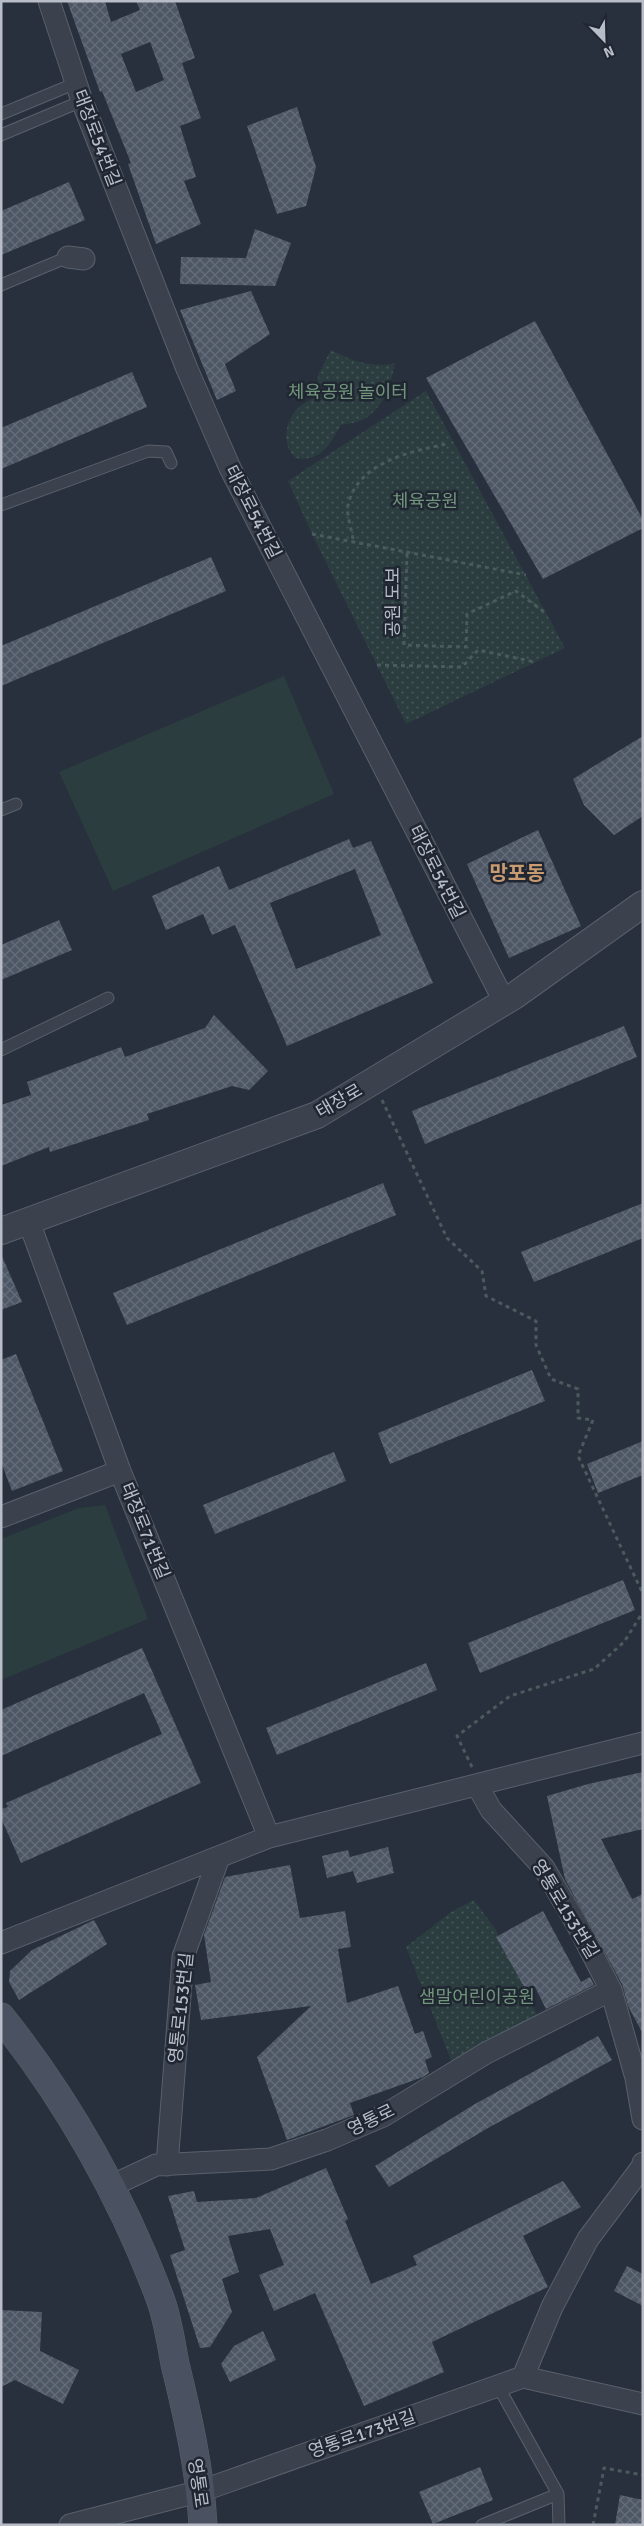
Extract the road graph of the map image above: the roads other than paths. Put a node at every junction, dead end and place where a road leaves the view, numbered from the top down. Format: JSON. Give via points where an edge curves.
{"nodes":[{"id":1,"x":49,"y":1,"type":"edge"},
{"id":2,"x":79,"y":92,"type":"junction"},
{"id":3,"x":1,"y":114,"type":"edge"},
{"id":4,"x":1,"y":135,"type":"edge"},
{"id":5,"x":76,"y":258,"type":"dead end"},
{"id":6,"x":1,"y":285,"type":"edge"},
{"id":7,"x":171,"y":464,"type":"dead end"},
{"id":8,"x":1,"y":505,"type":"edge"},
{"id":9,"x":16,"y":804,"type":"dead end"},
{"id":10,"x":1,"y":810,"type":"edge"},
{"id":11,"x":643,"y":904,"type":"edge"},
{"id":12,"x":108,"y":998,"type":"dead end"},
{"id":13,"x":504,"y":1001,"type":"junction"},
{"id":14,"x":1,"y":1050,"type":"edge"},
{"id":15,"x":29,"y":1222,"type":"junction"},
{"id":16,"x":1,"y":1231,"type":"edge"},
{"id":17,"x":120,"y":1471,"type":"junction"},
{"id":18,"x":1,"y":1517,"type":"edge"},
{"id":19,"x":643,"y":1742,"type":"edge"},
{"id":20,"x":476,"y":1778,"type":"junction"},
{"id":21,"x":269,"y":1837,"type":"junction"},
{"id":22,"x":219,"y":1857,"type":"junction"},
{"id":23,"x":1,"y":1943,"type":"edge"},
{"id":24,"x":611,"y":1990,"type":"junction"},
{"id":25,"x":1,"y":2017,"type":"edge"},
{"id":26,"x":643,"y":2119,"type":"edge"},
{"id":27,"x":643,"y":2162,"type":"edge"},
{"id":28,"x":167,"y":2165,"type":"junction"},
{"id":29,"x":109,"y":2187,"type":"junction"},
{"id":30,"x":523,"y":2377,"type":"junction"},
{"id":31,"x":498,"y":2386,"type":"junction"},
{"id":32,"x":643,"y":2404,"type":"edge"},
{"id":33,"x":201,"y":2491,"type":"junction"},
{"id":34,"x":558,"y":2494,"type":"junction"},
{"id":35,"x":70,"y":2525,"type":"edge"},
{"id":36,"x":203,"y":2525,"type":"edge"},
{"id":37,"x":482,"y":2525,"type":"edge"},
{"id":38,"x":559,"y":2525,"type":"edge"}],
"edges":[{"from":1,"to":2,"type":"street","name":"태장로54번길"},
{"from":2,"to":3,"type":"lane"},
{"from":2,"to":4,"type":"lane"},
{"from":2,"to":13,"type":"street","name":"태장로54번길","via":[[187,369],[230,468]]},
{"from":5,"to":6,"type":"lane"},
{"from":7,"to":8,"type":"lane","via":[[166,452],[148,450]]},
{"from":9,"to":10,"type":"lane"},
{"from":11,"to":13,"type":"street","name":"태장로"},
{"from":12,"to":14,"type":"lane"},
{"from":13,"to":15,"type":"street","name":"태장로","via":[[317,1115]]},
{"from":15,"to":16,"type":"street","name":"태장로"},
{"from":15,"to":17,"type":"street","name":"태장로71번길"},
{"from":17,"to":18,"type":"street"},
{"from":17,"to":21,"type":"street","name":"태장로71번길"},
{"from":19,"to":20,"type":"street"},
{"from":20,"to":21,"type":"street"},
{"from":20,"to":24,"type":"street","name":"영통로153번길","via":[[491,1810],[544,1868]]},
{"from":21,"to":22,"type":"street"},
{"from":22,"to":23,"type":"street"},
{"from":22,"to":28,"type":"street","name":"영통로153번길","via":[[182,1957]]},
{"from":24,"to":26,"type":"street","via":[[636,2078]]},
{"from":24,"to":28,"type":"street","name":"영통로","via":[[486,2054],[383,2116],[327,2140],[271,2159]]},
{"from":25,"to":29,"type":"main road","name":"영통로","via":[[29,2052],[89,2148]]},
{"from":27,"to":30,"type":"street","via":[[588,2239],[552,2307]]},
{"from":28,"to":29,"type":"street","name":"영통로","via":[[156,2165]]},
{"from":29,"to":33,"type":"main road","name":"영통로","via":[[132,2231],[161,2303]]},
{"from":30,"to":31,"type":"street","name":"영통로173번길"},
{"from":30,"to":32,"type":"street"},
{"from":31,"to":33,"type":"street","name":"영통로173번길"},
{"from":31,"to":34,"type":"lane"},
{"from":33,"to":35,"type":"street","name":"영통로173번길"},
{"from":33,"to":36,"type":"main road","name":"영통로"},
{"from":34,"to":37,"type":"lane"},
{"from":34,"to":38,"type":"lane"}]}
